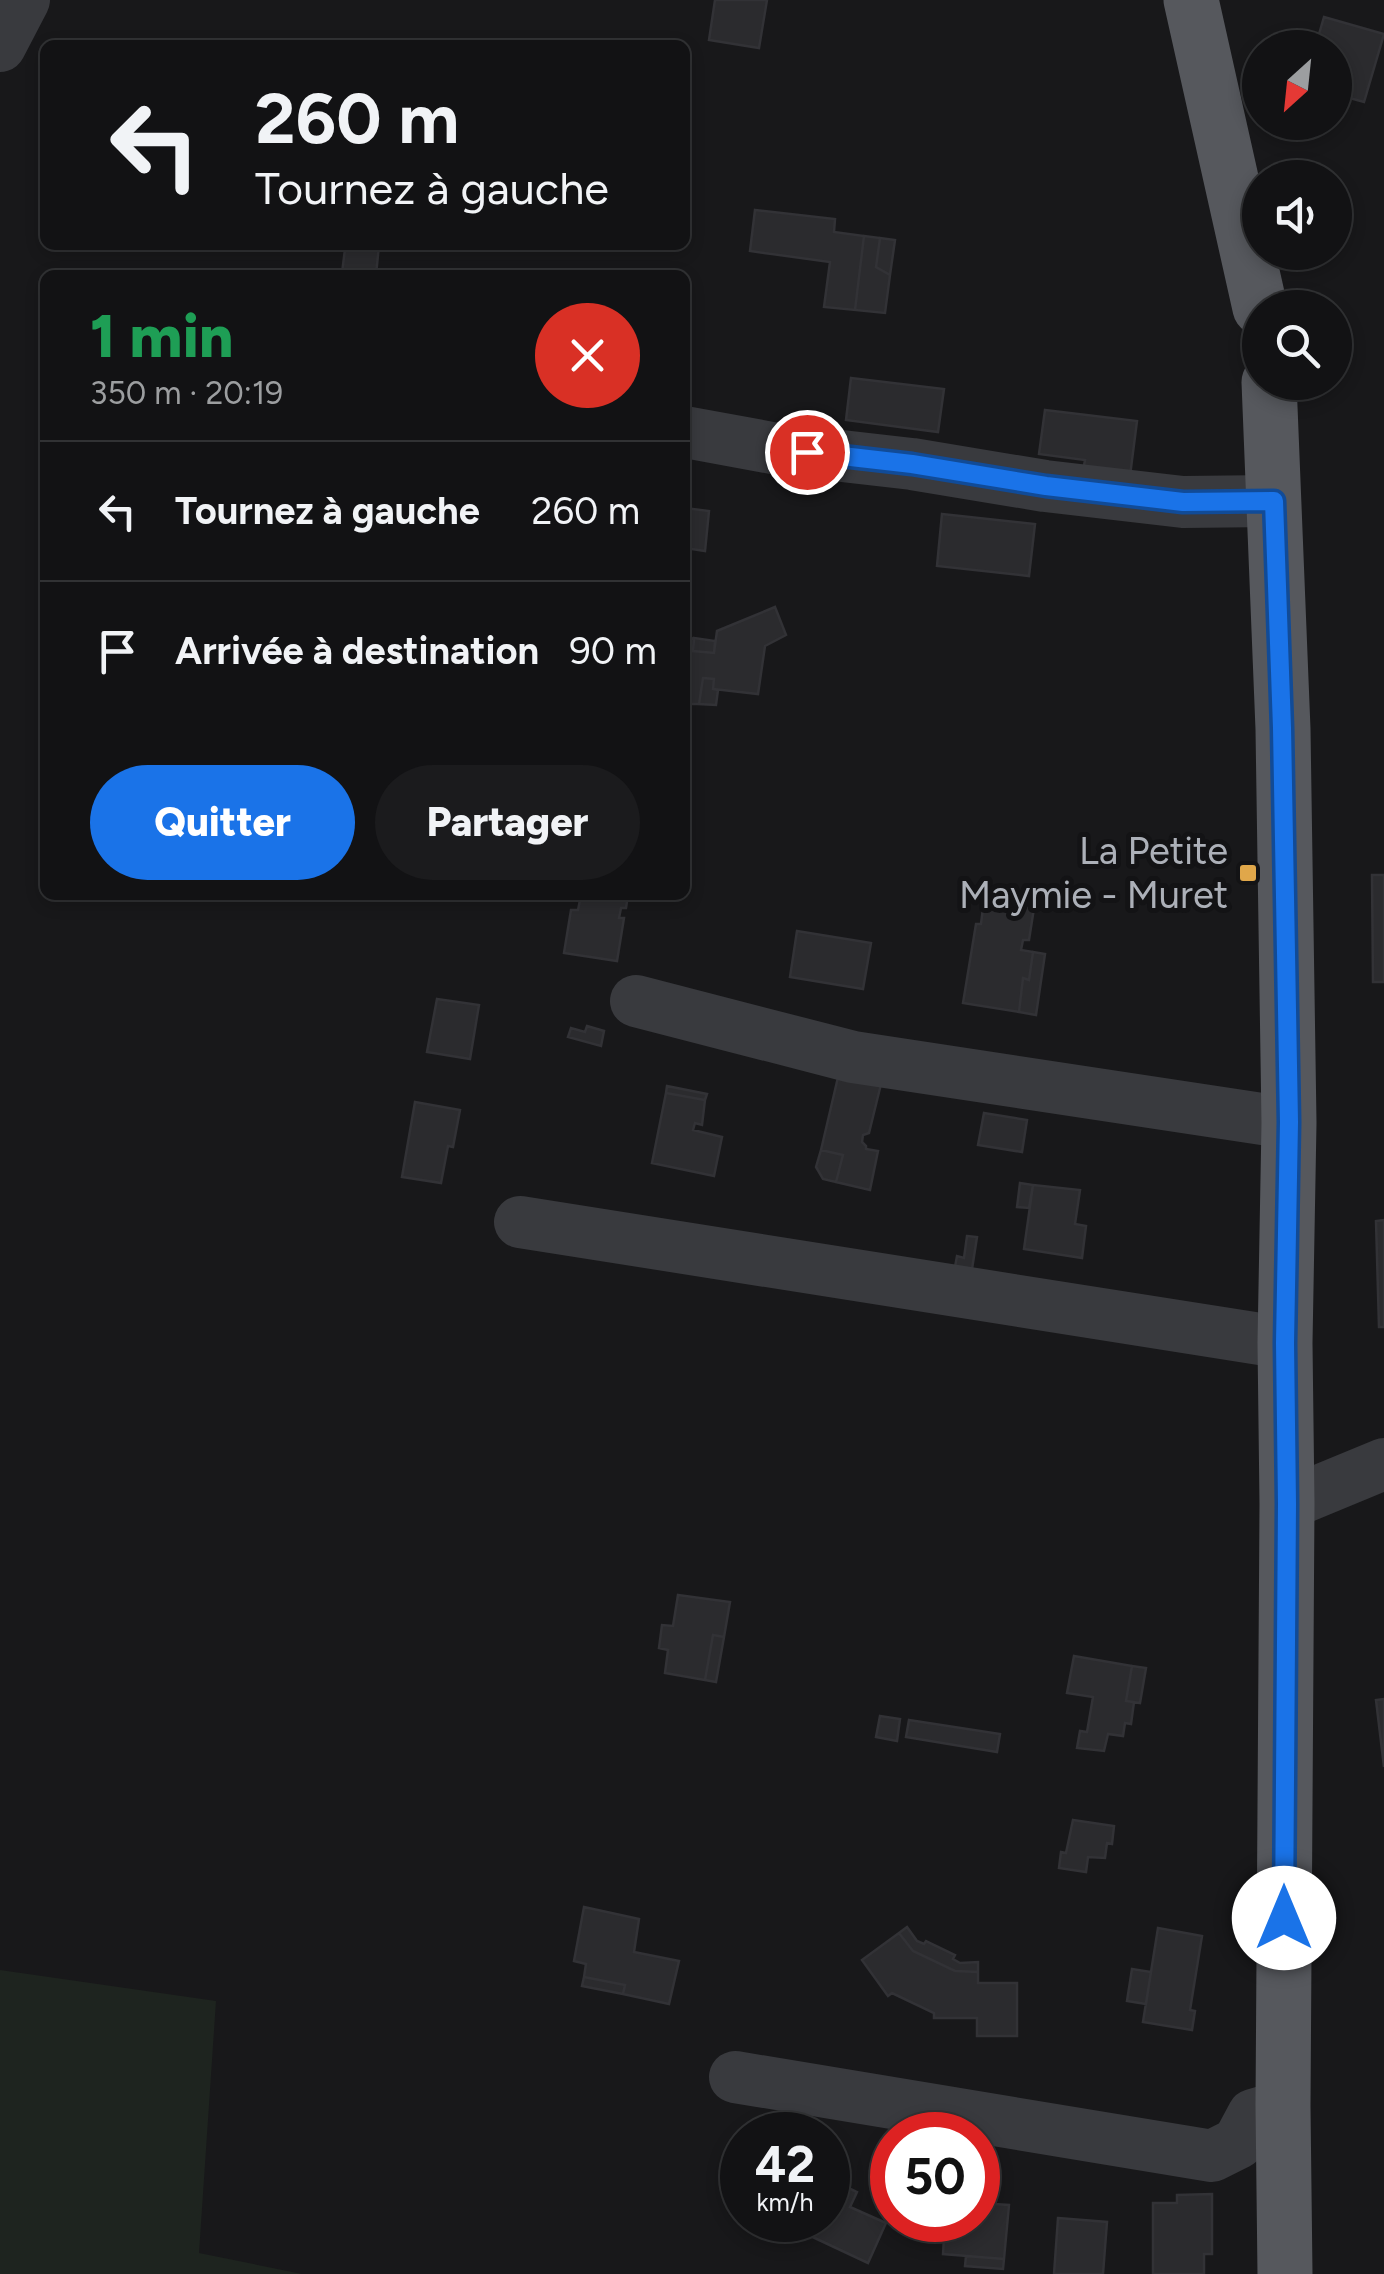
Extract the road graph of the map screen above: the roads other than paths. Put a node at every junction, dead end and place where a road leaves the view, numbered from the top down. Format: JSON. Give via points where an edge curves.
{"nodes":[{"id":1,"x":24,"y":0,"type":"edge"},
{"id":2,"x":1192,"y":0,"type":"edge"},
{"id":3,"x":0,"y":46,"type":"edge"},
{"id":4,"x":1256,"y":290,"type":"edge"},
{"id":5,"x":1270,"y":400,"type":"edge"},
{"id":6,"x":690,"y":433,"type":"edge"},
{"id":7,"x":1274,"y":501,"type":"junction"},
{"id":8,"x":636,"y":1002,"type":"dead end"},
{"id":9,"x":1289,"y":1122,"type":"junction"},
{"id":10,"x":520,"y":1222,"type":"dead end"},
{"id":11,"x":1285,"y":1343,"type":"junction"},
{"id":12,"x":1384,"y":1464,"type":"edge"},
{"id":13,"x":1287,"y":1504,"type":"junction"},
{"id":14,"x":735,"y":2077,"type":"dead end"},
{"id":15,"x":1283,"y":2106,"type":"junction"},
{"id":16,"x":1286,"y":2274,"type":"edge"}],
"edges":[{"from":1,"to":3,"type":"street"},
{"from":2,"to":4,"type":"main road"},
{"from":5,"to":7,"type":"main road"},
{"from":6,"to":7,"type":"street","via":[[1183,502]]},
{"from":7,"to":9,"type":"main road"},
{"from":8,"to":9,"type":"street","via":[[853,1057]]},
{"from":9,"to":11,"type":"main road"},
{"from":10,"to":11,"type":"street"},
{"from":11,"to":13,"type":"main road"},
{"from":12,"to":13,"type":"street"},
{"from":13,"to":15,"type":"main road"},
{"from":14,"to":15,"type":"street","via":[[1212,2156],[1238,2144],[1252,2115]]},
{"from":15,"to":16,"type":"main road"}]}
